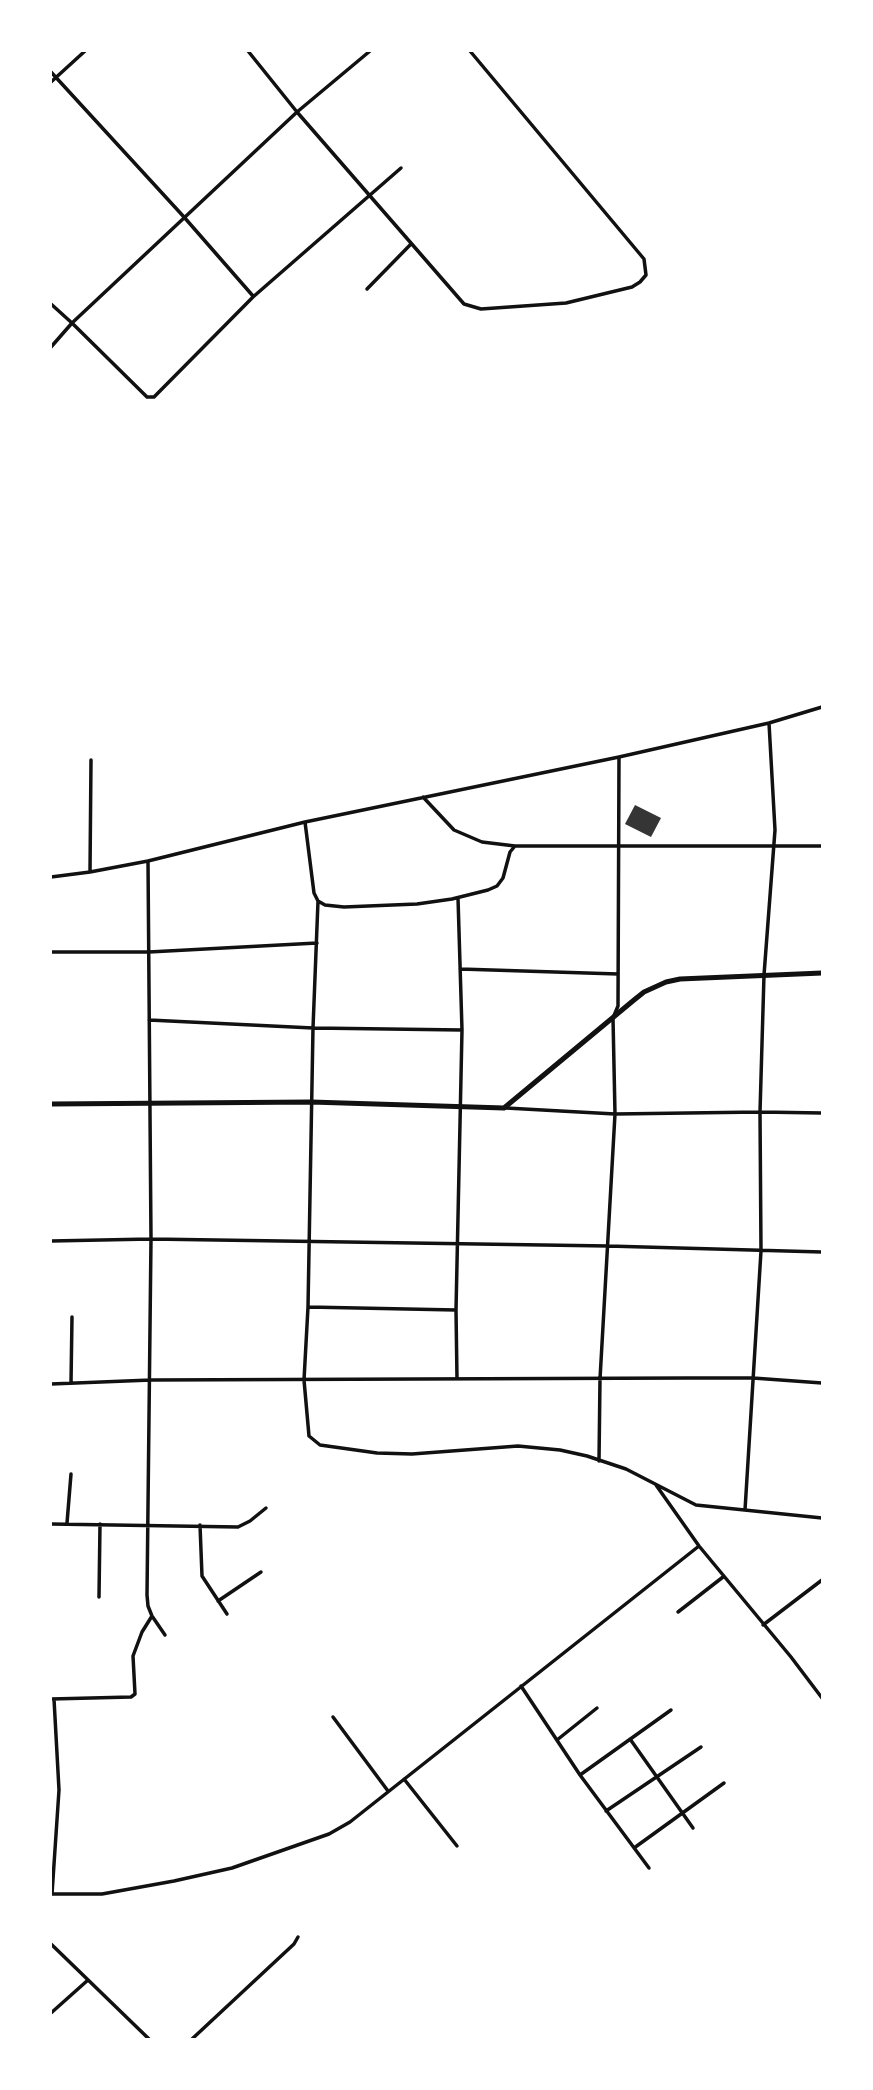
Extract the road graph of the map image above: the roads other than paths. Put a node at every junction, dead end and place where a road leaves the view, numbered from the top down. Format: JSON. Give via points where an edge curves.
{"nodes":[{"id":1,"x":85,"y":51,"type":"edge"},
{"id":2,"x":248,"y":51,"type":"edge"},
{"id":3,"x":370,"y":51,"type":"edge"},
{"id":4,"x":470,"y":51,"type":"edge"},
{"id":5,"x":51,"y":72,"type":"edge"},
{"id":6,"x":55,"y":78,"type":"junction"},
{"id":7,"x":51,"y":82,"type":"edge"},
{"id":8,"x":297,"y":113,"type":"junction"},
{"id":9,"x":401,"y":168,"type":"dead end"},
{"id":10,"x":370,"y":196,"type":"junction"},
{"id":11,"x":184,"y":217,"type":"junction"},
{"id":12,"x":411,"y":244,"type":"junction"},
{"id":13,"x":367,"y":289,"type":"dead end"},
{"id":14,"x":253,"y":297,"type":"junction"},
{"id":15,"x":51,"y":304,"type":"edge"},
{"id":16,"x":72,"y":323,"type":"junction"},
{"id":17,"x":51,"y":347,"type":"edge"},
{"id":18,"x":822,"y":707,"type":"edge"},
{"id":19,"x":769,"y":723,"type":"junction"},
{"id":20,"x":619,"y":757,"type":"junction"},
{"id":21,"x":91,"y":760,"type":"dead end"},
{"id":22,"x":424,"y":797,"type":"junction"},
{"id":23,"x":305,"y":822,"type":"junction"},
{"id":24,"x":515,"y":846,"type":"junction"},
{"id":25,"x":618,"y":846,"type":"junction"},
{"id":26,"x":774,"y":846,"type":"junction"},
{"id":27,"x":822,"y":846,"type":"edge"},
{"id":28,"x":149,"y":861,"type":"junction"},
{"id":29,"x":90,"y":872,"type":"junction"},
{"id":30,"x":51,"y":877,"type":"edge"},
{"id":31,"x":458,"y":898,"type":"junction"},
{"id":32,"x":318,"y":901,"type":"junction"},
{"id":33,"x":317,"y":943,"type":"junction"},
{"id":34,"x":51,"y":952,"type":"edge"},
{"id":35,"x":149,"y":952,"type":"junction"},
{"id":36,"x":460,"y":969,"type":"junction"},
{"id":37,"x":822,"y":973,"type":"edge"},
{"id":38,"x":618,"y":975,"type":"junction"},
{"id":39,"x":764,"y":975,"type":"junction"},
{"id":40,"x":613,"y":1018,"type":"junction"},
{"id":41,"x":149,"y":1020,"type":"junction"},
{"id":42,"x":313,"y":1028,"type":"junction"},
{"id":43,"x":461,"y":1030,"type":"junction"},
{"id":44,"x":311,"y":1102,"type":"junction"},
{"id":45,"x":51,"y":1104,"type":"edge"},
{"id":46,"x":151,"y":1104,"type":"junction"},
{"id":47,"x":460,"y":1106,"type":"junction"},
{"id":48,"x":503,"y":1108,"type":"junction"},
{"id":49,"x":760,"y":1112,"type":"junction"},
{"id":50,"x":822,"y":1113,"type":"edge"},
{"id":51,"x":615,"y":1114,"type":"junction"},
{"id":52,"x":151,"y":1239,"type":"junction"},
{"id":53,"x":51,"y":1241,"type":"edge"},
{"id":54,"x":309,"y":1241,"type":"junction"},
{"id":55,"x":457,"y":1243,"type":"junction"},
{"id":56,"x":608,"y":1246,"type":"junction"},
{"id":57,"x":761,"y":1251,"type":"junction"},
{"id":58,"x":822,"y":1252,"type":"edge"},
{"id":59,"x":308,"y":1307,"type":"junction"},
{"id":60,"x":456,"y":1310,"type":"junction"},
{"id":61,"x":72,"y":1317,"type":"dead end"},
{"id":62,"x":600,"y":1378,"type":"junction"},
{"id":63,"x":753,"y":1378,"type":"junction"},
{"id":64,"x":457,"y":1379,"type":"junction"},
{"id":65,"x":151,"y":1380,"type":"junction"},
{"id":66,"x":304,"y":1380,"type":"junction"},
{"id":67,"x":822,"y":1383,"type":"edge"},
{"id":68,"x":51,"y":1384,"type":"edge"},
{"id":69,"x":71,"y":1384,"type":"junction"},
{"id":70,"x":599,"y":1461,"type":"junction"},
{"id":71,"x":71,"y":1474,"type":"dead end"},
{"id":72,"x":654,"y":1483,"type":"junction"},
{"id":73,"x":266,"y":1508,"type":"dead end"},
{"id":74,"x":745,"y":1510,"type":"junction"},
{"id":75,"x":822,"y":1518,"type":"edge"},
{"id":76,"x":67,"y":1523,"type":"junction"},
{"id":77,"x":51,"y":1524,"type":"edge"},
{"id":78,"x":100,"y":1524,"type":"junction"},
{"id":79,"x":146,"y":1525,"type":"junction"},
{"id":80,"x":200,"y":1525,"type":"junction"},
{"id":81,"x":699,"y":1546,"type":"junction"},
{"id":82,"x":261,"y":1572,"type":"dead end"},
{"id":83,"x":723,"y":1577,"type":"junction"},
{"id":84,"x":822,"y":1580,"type":"edge"},
{"id":85,"x":99,"y":1597,"type":"dead end"},
{"id":86,"x":218,"y":1601,"type":"junction"},
{"id":87,"x":678,"y":1612,"type":"dead end"},
{"id":88,"x":227,"y":1614,"type":"dead end"},
{"id":89,"x":152,"y":1616,"type":"junction"},
{"id":90,"x":763,"y":1625,"type":"junction"},
{"id":91,"x":165,"y":1635,"type":"dead end"},
{"id":92,"x":521,"y":1686,"type":"junction"},
{"id":93,"x":822,"y":1698,"type":"edge"},
{"id":94,"x":53,"y":1699,"type":"edge"},
{"id":95,"x":597,"y":1707,"type":"dead end"},
{"id":96,"x":671,"y":1710,"type":"dead end"},
{"id":97,"x":333,"y":1717,"type":"dead end"},
{"id":98,"x":630,"y":1739,"type":"junction"},
{"id":99,"x":557,"y":1740,"type":"junction"},
{"id":100,"x":701,"y":1747,"type":"dead end"},
{"id":101,"x":580,"y":1775,"type":"junction"},
{"id":102,"x":656,"y":1776,"type":"junction"},
{"id":103,"x":404,"y":1779,"type":"junction"},
{"id":104,"x":724,"y":1783,"type":"dead end"},
{"id":105,"x":51,"y":1789,"type":"edge"},
{"id":106,"x":59,"y":1790,"type":"junction"},
{"id":107,"x":388,"y":1791,"type":"junction"},
{"id":108,"x":606,"y":1811,"type":"junction"},
{"id":109,"x":684,"y":1813,"type":"junction"},
{"id":110,"x":694,"y":1828,"type":"dead end"},
{"id":111,"x":53,"y":1842,"type":"edge"},
{"id":112,"x":457,"y":1846,"type":"dead end"},
{"id":113,"x":634,"y":1849,"type":"junction"},
{"id":114,"x":649,"y":1868,"type":"dead end"},
{"id":115,"x":51,"y":1894,"type":"edge"},
{"id":116,"x":298,"y":1937,"type":"dead end"},
{"id":117,"x":51,"y":1944,"type":"edge"},
{"id":118,"x":88,"y":1980,"type":"junction"},
{"id":119,"x":51,"y":2013,"type":"edge"},
{"id":120,"x":149,"y":2039,"type":"edge"},
{"id":121,"x":192,"y":2039,"type":"edge"}],
"edges":[{"from":1,"to":6,"type":"street"},
{"from":2,"to":8,"type":"street"},
{"from":3,"to":8,"type":"street"},
{"from":4,"to":12,"type":"street","via":[[645,259],[646,275],[632,287],[566,303],[481,310],[464,304]]},
{"from":5,"to":6,"type":"street"},
{"from":6,"to":7,"type":"street"},
{"from":6,"to":11,"type":"street"},
{"from":8,"to":10,"type":"street"},
{"from":8,"to":11,"type":"street"},
{"from":9,"to":10,"type":"street"},
{"from":10,"to":12,"type":"street"},
{"from":10,"to":14,"type":"street"},
{"from":11,"to":14,"type":"street"},
{"from":11,"to":16,"type":"street"},
{"from":12,"to":13,"type":"street"},
{"from":14,"to":16,"type":"street","via":[[154,397],[147,397]]},
{"from":15,"to":16,"type":"street"},
{"from":16,"to":17,"type":"street"},
{"from":18,"to":19,"type":"street"},
{"from":19,"to":20,"type":"street"},
{"from":19,"to":26,"type":"street"},
{"from":20,"to":22,"type":"street"},
{"from":20,"to":25,"type":"street"},
{"from":21,"to":29,"type":"street"},
{"from":22,"to":23,"type":"street"},
{"from":22,"to":24,"type":"street","via":[[454,830],[482,842]]},
{"from":23,"to":28,"type":"street"},
{"from":23,"to":32,"type":"street"},
{"from":24,"to":25,"type":"street"},
{"from":24,"to":31,"type":"street","via":[[497,886]]},
{"from":25,"to":26,"type":"street"},
{"from":25,"to":38,"type":"street"},
{"from":26,"to":27,"type":"street"},
{"from":26,"to":39,"type":"street"},
{"from":28,"to":29,"type":"street"},
{"from":28,"to":35,"type":"street"},
{"from":29,"to":30,"type":"street"},
{"from":31,"to":32,"type":"street","via":[[344,907]]},
{"from":31,"to":36,"type":"street"},
{"from":32,"to":33,"type":"street"},
{"from":33,"to":35,"type":"street"},
{"from":33,"to":42,"type":"street"},
{"from":34,"to":35,"type":"street"},
{"from":35,"to":41,"type":"street"},
{"from":36,"to":38,"type":"street"},
{"from":36,"to":43,"type":"street"},
{"from":37,"to":39,"type":"street"},
{"from":38,"to":40,"type":"street","via":[[618,1006]]},
{"from":39,"to":40,"type":"street","via":[[666,982],[644,992]]},
{"from":39,"to":49,"type":"street"},
{"from":40,"to":48,"type":"street"},
{"from":40,"to":51,"type":"street"},
{"from":41,"to":42,"type":"street"},
{"from":41,"to":46,"type":"street"},
{"from":42,"to":43,"type":"street"},
{"from":42,"to":44,"type":"street"},
{"from":43,"to":47,"type":"street"},
{"from":44,"to":46,"type":"street"},
{"from":44,"to":47,"type":"street"},
{"from":44,"to":54,"type":"street"},
{"from":45,"to":46,"type":"street"},
{"from":46,"to":52,"type":"street"},
{"from":47,"to":48,"type":"street"},
{"from":47,"to":55,"type":"street"},
{"from":48,"to":51,"type":"street"},
{"from":49,"to":50,"type":"street"},
{"from":49,"to":51,"type":"street"},
{"from":49,"to":57,"type":"street"},
{"from":51,"to":56,"type":"street"},
{"from":52,"to":53,"type":"street"},
{"from":52,"to":54,"type":"street"},
{"from":52,"to":65,"type":"street"},
{"from":54,"to":55,"type":"street"},
{"from":54,"to":59,"type":"street"},
{"from":55,"to":56,"type":"street"},
{"from":55,"to":60,"type":"street"},
{"from":56,"to":57,"type":"street"},
{"from":56,"to":62,"type":"street"},
{"from":57,"to":58,"type":"street"},
{"from":57,"to":63,"type":"street"},
{"from":59,"to":60,"type":"street"},
{"from":59,"to":66,"type":"street"},
{"from":60,"to":64,"type":"street"},
{"from":61,"to":69,"type":"street"},
{"from":62,"to":63,"type":"street"},
{"from":62,"to":64,"type":"street"},
{"from":62,"to":70,"type":"street"},
{"from":63,"to":67,"type":"street"},
{"from":63,"to":74,"type":"street"},
{"from":64,"to":66,"type":"street"},
{"from":65,"to":66,"type":"street"},
{"from":65,"to":69,"type":"street"},
{"from":65,"to":79,"type":"street"},
{"from":66,"to":70,"type":"street","via":[[309,1436],[320,1445],[397,1454],[518,1446],[560,1450]]},
{"from":68,"to":69,"type":"street"},
{"from":70,"to":72,"type":"street"},
{"from":71,"to":76,"type":"street"},
{"from":72,"to":74,"type":"street","via":[[696,1505]]},
{"from":72,"to":81,"type":"street"},
{"from":73,"to":80,"type":"street","via":[[238,1527]]},
{"from":74,"to":75,"type":"street"},
{"from":76,"to":77,"type":"street"},
{"from":76,"to":78,"type":"street"},
{"from":78,"to":79,"type":"street"},
{"from":78,"to":85,"type":"street"},
{"from":79,"to":80,"type":"street"},
{"from":79,"to":89,"type":"street","via":[[147,1595]]},
{"from":80,"to":86,"type":"street","via":[[200,1568]]},
{"from":81,"to":83,"type":"street"},
{"from":81,"to":92,"type":"street"},
{"from":82,"to":86,"type":"street"},
{"from":83,"to":87,"type":"street"},
{"from":83,"to":90,"type":"street"},
{"from":84,"to":90,"type":"street"},
{"from":86,"to":88,"type":"street"},
{"from":89,"to":91,"type":"street"},
{"from":89,"to":94,"type":"street","via":[[133,1656],[135,1694]]},
{"from":90,"to":93,"type":"street"},
{"from":92,"to":99,"type":"street"},
{"from":92,"to":103,"type":"street"},
{"from":94,"to":106,"type":"street"},
{"from":95,"to":99,"type":"street"},
{"from":96,"to":98,"type":"street"},
{"from":97,"to":107,"type":"street"},
{"from":98,"to":101,"type":"street"},
{"from":98,"to":102,"type":"street"},
{"from":99,"to":101,"type":"street"},
{"from":100,"to":102,"type":"street"},
{"from":101,"to":108,"type":"street"},
{"from":102,"to":108,"type":"street"},
{"from":102,"to":109,"type":"street"},
{"from":103,"to":107,"type":"street"},
{"from":103,"to":112,"type":"street"},
{"from":104,"to":109,"type":"street"},
{"from":105,"to":106,"type":"street"},
{"from":106,"to":111,"type":"street"},
{"from":107,"to":115,"type":"street","via":[[329,1835],[232,1868],[124,1891]]},
{"from":108,"to":113,"type":"street"},
{"from":109,"to":110,"type":"street"},
{"from":109,"to":113,"type":"street"},
{"from":111,"to":115,"type":"street"},
{"from":113,"to":114,"type":"street"},
{"from":116,"to":121,"type":"street"},
{"from":117,"to":118,"type":"street"},
{"from":118,"to":119,"type":"street"},
{"from":118,"to":120,"type":"street"}]}
